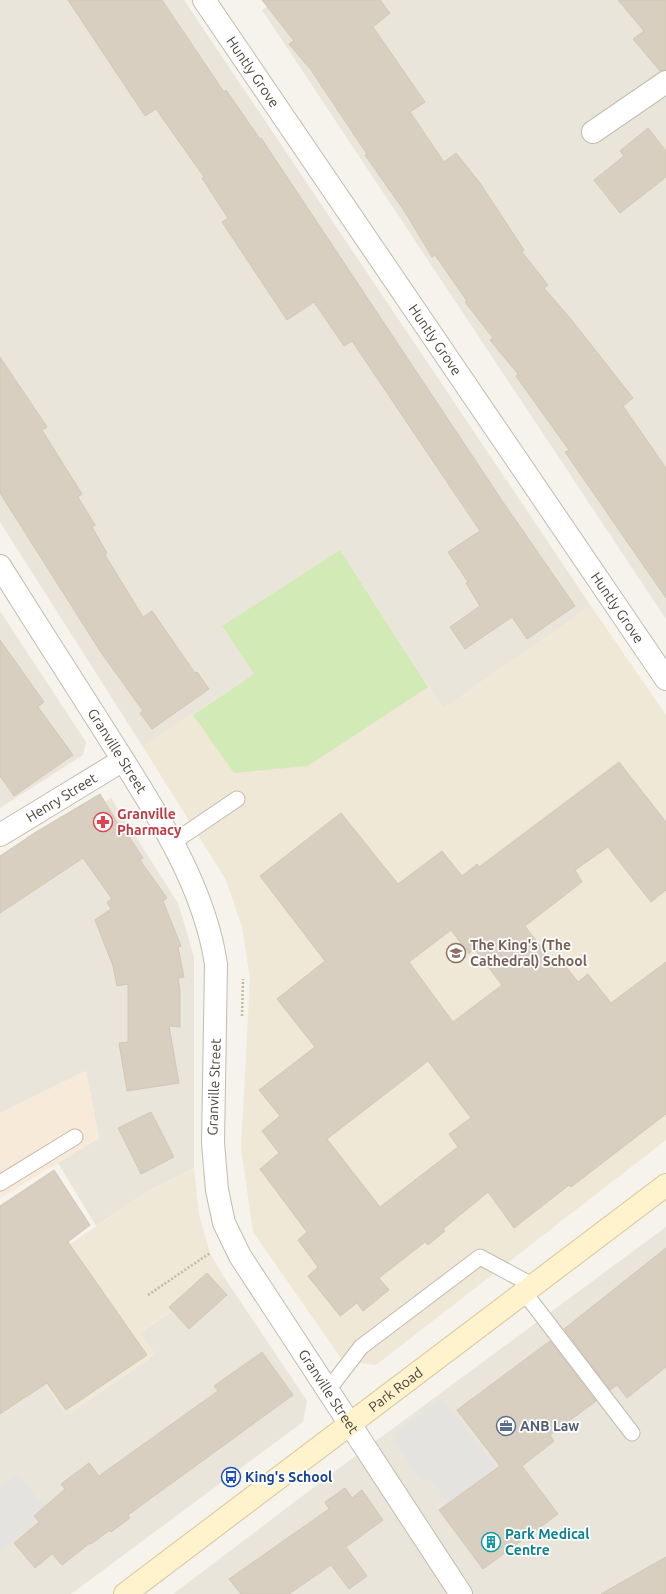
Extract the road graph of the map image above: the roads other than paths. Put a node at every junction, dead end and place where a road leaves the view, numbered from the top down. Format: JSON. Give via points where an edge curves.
{"nodes":[{"id":1,"x":204,"y":0,"type":"edge"},
{"id":2,"x":666,"y":82,"type":"edge"},
{"id":3,"x":593,"y":132,"type":"dead end"},
{"id":4,"x":0,"y":566,"type":"edge"},
{"id":5,"x":666,"y":679,"type":"edge"},
{"id":6,"x":123,"y":760,"type":"junction"},
{"id":7,"x":237,"y":799,"type":"dead end"},
{"id":8,"x":0,"y":835,"type":"edge"},
{"id":9,"x":172,"y":843,"type":"junction"},
{"id":10,"x":75,"y":1136,"type":"dead end"},
{"id":11,"x":0,"y":1183,"type":"edge"},
{"id":12,"x":666,"y":1185,"type":"edge"},
{"id":13,"x":528,"y":1289,"type":"junction"},
{"id":14,"x":328,"y":1390,"type":"junction"},
{"id":15,"x":350,"y":1425,"type":"junction"},
{"id":16,"x":632,"y":1433,"type":"dead end"},
{"id":17,"x":125,"y":1594,"type":"edge"},
{"id":18,"x":461,"y":1594,"type":"edge"}],
"edges":[{"from":1,"to":5,"type":"street","name":"Huntly Grove"},
{"from":2,"to":3,"type":"street"},
{"from":4,"to":6,"type":"street","name":"Granville Street"},
{"from":6,"to":8,"type":"street","name":"Henry Street"},
{"from":6,"to":9,"type":"street","name":"Granville Street"},
{"from":7,"to":9,"type":"lane"},
{"from":9,"to":14,"type":"street","name":"Granville Street","via":[[205,911],[216,964],[213,1143],[217,1190],[224,1222],[240,1256]]},
{"from":10,"to":11,"type":"lane"},
{"from":12,"to":13,"type":"street","name":"Park Road"},
{"from":13,"to":14,"type":"lane","via":[[480,1257],[361,1347]]},
{"from":13,"to":15,"type":"street","name":"Park Road"},
{"from":13,"to":16,"type":"lane"},
{"from":14,"to":15,"type":"street","name":"Granville Street"},
{"from":15,"to":17,"type":"street","name":"Park Road"},
{"from":15,"to":18,"type":"street","name":"Granville Street"}]}
